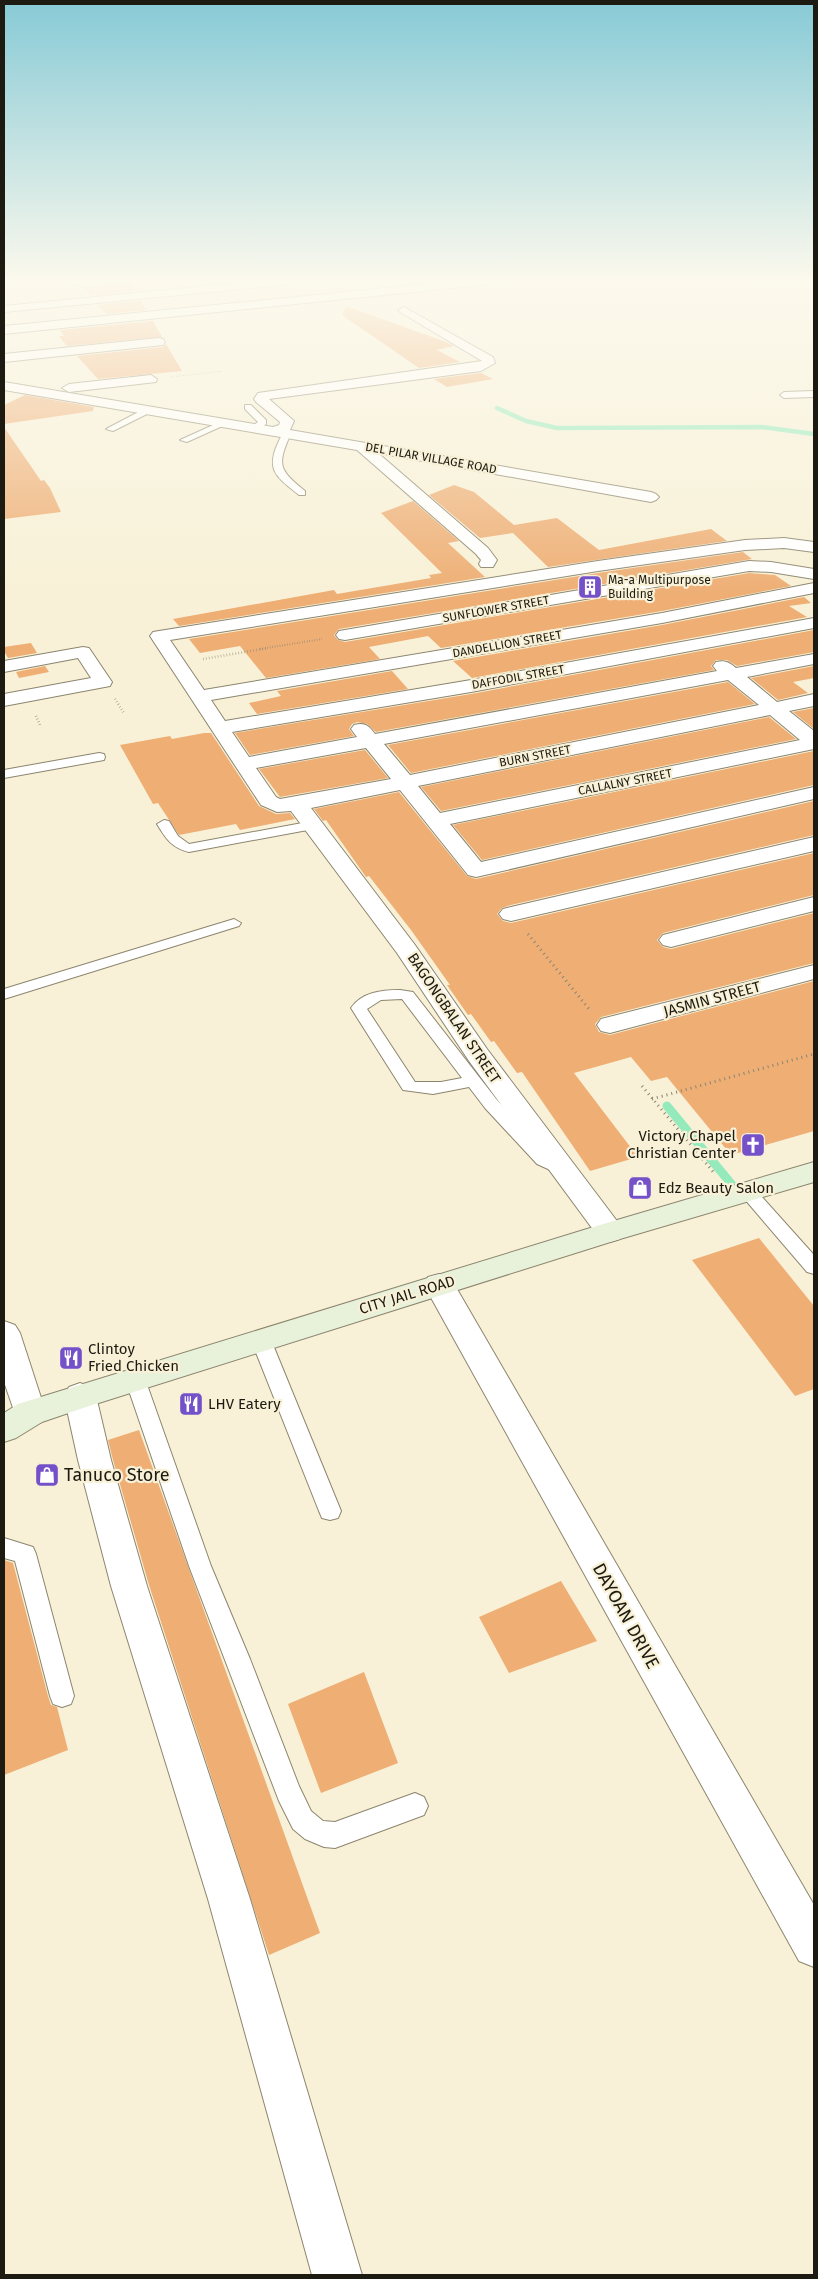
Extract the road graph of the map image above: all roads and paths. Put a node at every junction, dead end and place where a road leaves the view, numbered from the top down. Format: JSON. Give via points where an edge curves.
{"nodes":[{"id":1,"x":99,"y":384,"type":"edge"},
{"id":2,"x":351,"y":384,"type":"edge"},
{"id":3,"x":4,"y":386,"type":"edge"},
{"id":4,"x":43,"y":393,"type":"junction"},
{"id":5,"x":814,"y":394,"type":"edge"},
{"id":6,"x":784,"y":395,"type":"dead end"},
{"id":7,"x":248,"y":407,"type":"dead end"},
{"id":8,"x":148,"y":410,"type":"junction"},
{"id":9,"x":225,"y":423,"type":"junction"},
{"id":10,"x":255,"y":428,"type":"junction"},
{"id":11,"x":110,"y":429,"type":"dead end"},
{"id":12,"x":281,"y":432,"type":"junction"},
{"id":13,"x":184,"y":440,"type":"dead end"},
{"id":14,"x":360,"y":446,"type":"junction"},
{"id":15,"x":302,"y":493,"type":"dead end"},
{"id":16,"x":651,"y":498,"type":"dead end"},
{"id":17,"x":814,"y":547,"type":"edge"},
{"id":18,"x":487,"y":564,"type":"dead end"},
{"id":19,"x":598,"y":566,"type":"junction"},
{"id":20,"x":814,"y":574,"type":"edge"},
{"id":21,"x":625,"y":588,"type":"junction"},
{"id":22,"x":814,"y":588,"type":"edge"},
{"id":23,"x":662,"y":618,"type":"junction"},
{"id":24,"x":814,"y":623,"type":"edge"},
{"id":25,"x":344,"y":635,"type":"joint"},
{"id":26,"x":696,"y":645,"type":"junction"},
{"id":27,"x":814,"y":659,"type":"edge"},
{"id":28,"x":177,"y":663,"type":"junction"},
{"id":29,"x":4,"y":666,"type":"edge"},
{"id":30,"x":732,"y":674,"type":"junction"},
{"id":31,"x":199,"y":696,"type":"junction"},
{"id":32,"x":4,"y":700,"type":"edge"},
{"id":33,"x":814,"y":700,"type":"edge"},
{"id":34,"x":344,"y":708,"type":"junction"},
{"id":35,"x":774,"y":708,"type":"junction"},
{"id":36,"x":220,"y":728,"type":"junction"},
{"id":37,"x":371,"y":741,"type":"junction"},
{"id":38,"x":814,"y":742,"type":"edge"},
{"id":39,"x":99,"y":756,"type":"dead end"},
{"id":40,"x":244,"y":764,"type":"junction"},
{"id":41,"x":4,"y":774,"type":"edge"},
{"id":42,"x":405,"y":782,"type":"junction"},
{"id":43,"x":814,"y":793,"type":"edge"},
{"id":44,"x":297,"y":804,"type":"junction"},
{"id":45,"x":436,"y":820,"type":"junction"},
{"id":46,"x":164,"y":824,"type":"dead end"},
{"id":47,"x":313,"y":825,"type":"junction"},
{"id":48,"x":814,"y":844,"type":"edge"},
{"id":49,"x":814,"y":904,"type":"edge"},
{"id":50,"x":511,"y":914,"type":"joint"},
{"id":51,"x":234,"y":923,"type":"dead end"},
{"id":52,"x":671,"y":940,"type":"dead end"},
{"id":53,"x":814,"y":972,"type":"edge"},
{"id":54,"x":4,"y":994,"type":"edge"},
{"id":55,"x":610,"y":1025,"type":"joint"},
{"id":56,"x":814,"y":1054,"type":"edge"},
{"id":57,"x":473,"y":1080,"type":"junction"},
{"id":58,"x":642,"y":1086,"type":"dead end"},
{"id":59,"x":652,"y":1098,"type":"junction"},
{"id":60,"x":562,"y":1169,"type":"junction"},
{"id":61,"x":814,"y":1172,"type":"edge"},
{"id":62,"x":741,"y":1194,"type":"junction"},
{"id":63,"x":610,"y":1232,"type":"junction"},
{"id":64,"x":814,"y":1267,"type":"edge"},
{"id":65,"x":439,"y":1285,"type":"junction"},
{"id":66,"x":4,"y":1333,"type":"edge"},
{"id":67,"x":261,"y":1340,"type":"junction"},
{"id":68,"x":136,"y":1379,"type":"junction"},
{"id":69,"x":80,"y":1396,"type":"junction"},
{"id":70,"x":30,"y":1413,"type":"junction"},
{"id":71,"x":4,"y":1428,"type":"edge"},
{"id":72,"x":330,"y":1511,"type":"dead end"},
{"id":73,"x":4,"y":1548,"type":"edge"},
{"id":74,"x":62,"y":1696,"type":"dead end"},
{"id":75,"x":415,"y":1806,"type":"dead end"},
{"id":76,"x":814,"y":1946,"type":"edge"},
{"id":77,"x":337,"y":2275,"type":"edge"}],
"edges":[{"from":1,"to":4,"type":"street"},
{"from":2,"to":12,"type":"street","via":[[263,396],[261,399],[265,404],[287,421]]},
{"from":3,"to":4,"type":"street","name":"DEL PILAR VILLAGE ROAD"},
{"from":4,"to":8,"type":"street","name":"DEL PILAR VILLAGE ROAD"},
{"from":5,"to":6,"type":"lane"},
{"from":7,"to":10,"type":"lane","via":[[262,422]]},
{"from":8,"to":9,"type":"street","name":"DEL PILAR VILLAGE ROAD"},
{"from":8,"to":11,"type":"lane"},
{"from":9,"to":10,"type":"street","name":"DEL PILAR VILLAGE ROAD"},
{"from":9,"to":13,"type":"lane"},
{"from":10,"to":12,"type":"street","name":"DEL PILAR VILLAGE ROAD"},
{"from":12,"to":14,"type":"street","name":"DEL PILAR VILLAGE ROAD"},
{"from":12,"to":15,"type":"lane","via":[[276,457],[281,476]]},
{"from":14,"to":16,"type":"street","name":"DEL PILAR VILLAGE ROAD"},
{"from":14,"to":18,"type":"street","via":[[482,551],[489,560]]},
{"from":17,"to":19,"type":"street","via":[[784,542],[755,544]]},
{"from":19,"to":21,"type":"street"},
{"from":19,"to":28,"type":"street","via":[[159,636]]},
{"from":20,"to":21,"type":"street","name":"SUNFLOWER STREET","via":[[770,566],[749,566]]},
{"from":21,"to":23,"type":"street"},
{"from":21,"to":25,"type":"street","name":"SUNFLOWER STREET"},
{"from":22,"to":23,"type":"street","name":"DANDELLION STREET"},
{"from":23,"to":26,"type":"street"},
{"from":23,"to":31,"type":"street","name":"DANDELLION STREET"},
{"from":24,"to":26,"type":"street","name":"DAFFODIL STREET"},
{"from":25,"to":28,"type":"path"},
{"from":26,"to":30,"type":"street"},
{"from":26,"to":34,"type":"street","name":"DAFFODIL STREET"},
{"from":27,"to":30,"type":"street"},
{"from":28,"to":31,"type":"street"},
{"from":29,"to":32,"type":"street","via":[[84,652],[103,682]]},
{"from":30,"to":35,"type":"street"},
{"from":30,"to":37,"type":"street"},
{"from":31,"to":36,"type":"street"},
{"from":33,"to":35,"type":"street","name":"BURN STREET"},
{"from":34,"to":36,"type":"street","name":"DAFFODIL STREET"},
{"from":34,"to":37,"type":"street"},
{"from":35,"to":38,"type":"street"},
{"from":35,"to":42,"type":"street","name":"BURN STREET"},
{"from":36,"to":40,"type":"street"},
{"from":37,"to":40,"type":"street"},
{"from":37,"to":42,"type":"street"},
{"from":38,"to":45,"type":"street","name":"CALLALNY STREET"},
{"from":39,"to":41,"type":"lane"},
{"from":40,"to":44,"type":"street","name":"BURN STREET","via":[[271,804]]},
{"from":42,"to":44,"type":"street","name":"BURN STREET"},
{"from":42,"to":45,"type":"street"},
{"from":43,"to":45,"type":"street","via":[[476,870]]},
{"from":44,"to":47,"type":"street","name":"BAGONGBALAN STREET"},
{"from":46,"to":47,"type":"lane","via":[[179,846],[189,848]]},
{"from":47,"to":60,"type":"street","name":"BAGONGBALAN STREET","via":[[407,950],[478,1055]]},
{"from":48,"to":50,"type":"street"},
{"from":49,"to":52,"type":"street"},
{"from":50,"to":55,"type":"path","via":[[597,1018]]},
{"from":51,"to":54,"type":"lane"},
{"from":53,"to":55,"type":"street","name":"JASMIN STREET"},
{"from":56,"to":59,"type":"path"},
{"from":57,"to":57,"type":"lane","via":[[407,995],[386,994],[367,1000],[359,1008],[409,1086],[423,1089],[457,1086]]},
{"from":57,"to":60,"type":"lane","via":[[542,1160]]},
{"from":58,"to":59,"type":"path"},
{"from":59,"to":62,"type":"path"},
{"from":60,"to":63,"type":"street","name":"BAGONGBALAN STREET"},
{"from":61,"to":62,"type":"street","name":"CITY JAIL ROAD"},
{"from":62,"to":63,"type":"street","name":"CITY JAIL ROAD"},
{"from":62,"to":64,"type":"lane"},
{"from":63,"to":65,"type":"street","name":"CITY JAIL ROAD"},
{"from":65,"to":67,"type":"street","name":"CITY JAIL ROAD"},
{"from":65,"to":76,"type":"street","name":"DAYOAN DRIVE"},
{"from":66,"to":70,"type":"street"},
{"from":67,"to":68,"type":"street","name":"CITY JAIL ROAD"},
{"from":67,"to":72,"type":"lane"},
{"from":68,"to":69,"type":"street","name":"CITY JAIL ROAD"},
{"from":68,"to":75,"type":"lane","via":[[200,1566],[288,1792],[302,1820],[314,1830],[335,1835]]},
{"from":69,"to":70,"type":"street","name":"CITY JAIL ROAD"},
{"from":69,"to":77,"type":"street","via":[[95,1467],[153,1662],[229,1898]]},
{"from":70,"to":71,"type":"street","name":"CITY JAIL ROAD"},
{"from":73,"to":74,"type":"lane","via":[[25,1554]]}]}
